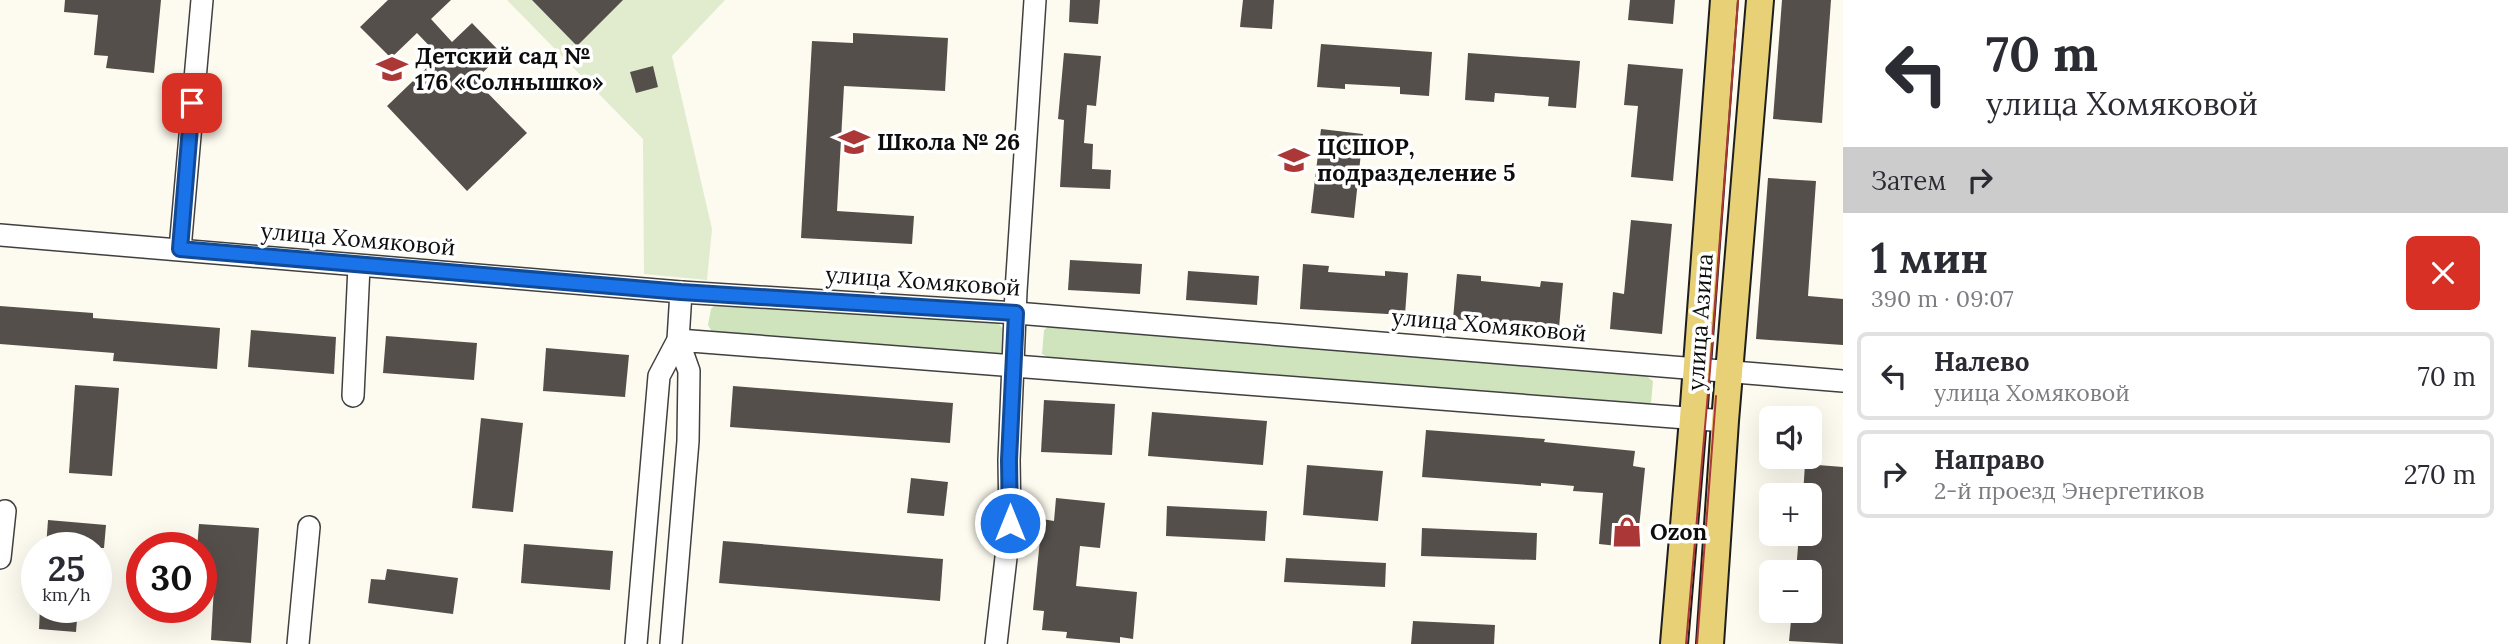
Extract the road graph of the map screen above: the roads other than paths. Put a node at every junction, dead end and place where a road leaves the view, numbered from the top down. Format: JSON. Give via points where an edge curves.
{"nodes":[{"id":1,"x":202,"y":0,"type":"edge"},
{"id":2,"x":1035,"y":0,"type":"edge"},
{"id":3,"x":1724,"y":0,"type":"edge"},
{"id":4,"x":1760,"y":0,"type":"edge"},
{"id":5,"x":0,"y":235,"type":"edge"},
{"id":6,"x":180,"y":249,"type":"junction"},
{"id":7,"x":359,"y":266,"type":"junction"},
{"id":8,"x":689,"y":292,"type":"junction"},
{"id":9,"x":1016,"y":313,"type":"junction"},
{"id":10,"x":678,"y":340,"type":"junction"},
{"id":11,"x":1013,"y":366,"type":"junction"},
{"id":12,"x":1696,"y":369,"type":"junction"},
{"id":13,"x":1730,"y":372,"type":"junction"},
{"id":14,"x":1843,"y":381,"type":"edge"},
{"id":15,"x":353,"y":396,"type":"dead end"},
{"id":16,"x":1693,"y":419,"type":"junction"},
{"id":17,"x":1725,"y":421,"type":"junction"},
{"id":18,"x":5,"y":511,"type":"dead end"},
{"id":19,"x":309,"y":527,"type":"dead end"},
{"id":20,"x":0,"y":558,"type":"edge"},
{"id":21,"x":298,"y":644,"type":"edge"},
{"id":22,"x":636,"y":644,"type":"edge"},
{"id":23,"x":671,"y":644,"type":"edge"},
{"id":24,"x":996,"y":644,"type":"edge"},
{"id":25,"x":1674,"y":644,"type":"edge"},
{"id":26,"x":1710,"y":644,"type":"edge"}],
"edges":[{"from":1,"to":6,"type":"street"},
{"from":2,"to":9,"type":"street"},
{"from":3,"to":12,"type":"main road","name":"улица Азина"},
{"from":4,"to":13,"type":"main road","name":"улица Азина"},
{"from":5,"to":6,"type":"street","name":"улица Хомяковой"},
{"from":6,"to":7,"type":"street","name":"улица Хомяковой"},
{"from":7,"to":8,"type":"street","name":"улица Хомяковой"},
{"from":7,"to":15,"type":"street"},
{"from":8,"to":9,"type":"street","name":"улица Хомяковой"},
{"from":8,"to":10,"type":"street"},
{"from":9,"to":11,"type":"street"},
{"from":9,"to":12,"type":"street","name":"улица Хомяковой"},
{"from":10,"to":11,"type":"street"},
{"from":10,"to":22,"type":"street","via":[[659,376]]},
{"from":10,"to":23,"type":"street","via":[[689,371],[688,441]]},
{"from":11,"to":16,"type":"street"},
{"from":11,"to":24,"type":"street","via":[[1010,523]]},
{"from":12,"to":13,"type":"street","name":"улица Хомяковой"},
{"from":12,"to":16,"type":"main road","name":"улица Азина"},
{"from":13,"to":14,"type":"street","name":"улица Хомяковой"},
{"from":13,"to":17,"type":"main road","name":"улица Азина"},
{"from":16,"to":17,"type":"street"},
{"from":16,"to":25,"type":"main road","name":"улица Азина"},
{"from":17,"to":26,"type":"main road","name":"улица Азина"},
{"from":18,"to":20,"type":"street"},
{"from":19,"to":21,"type":"street"}]}
